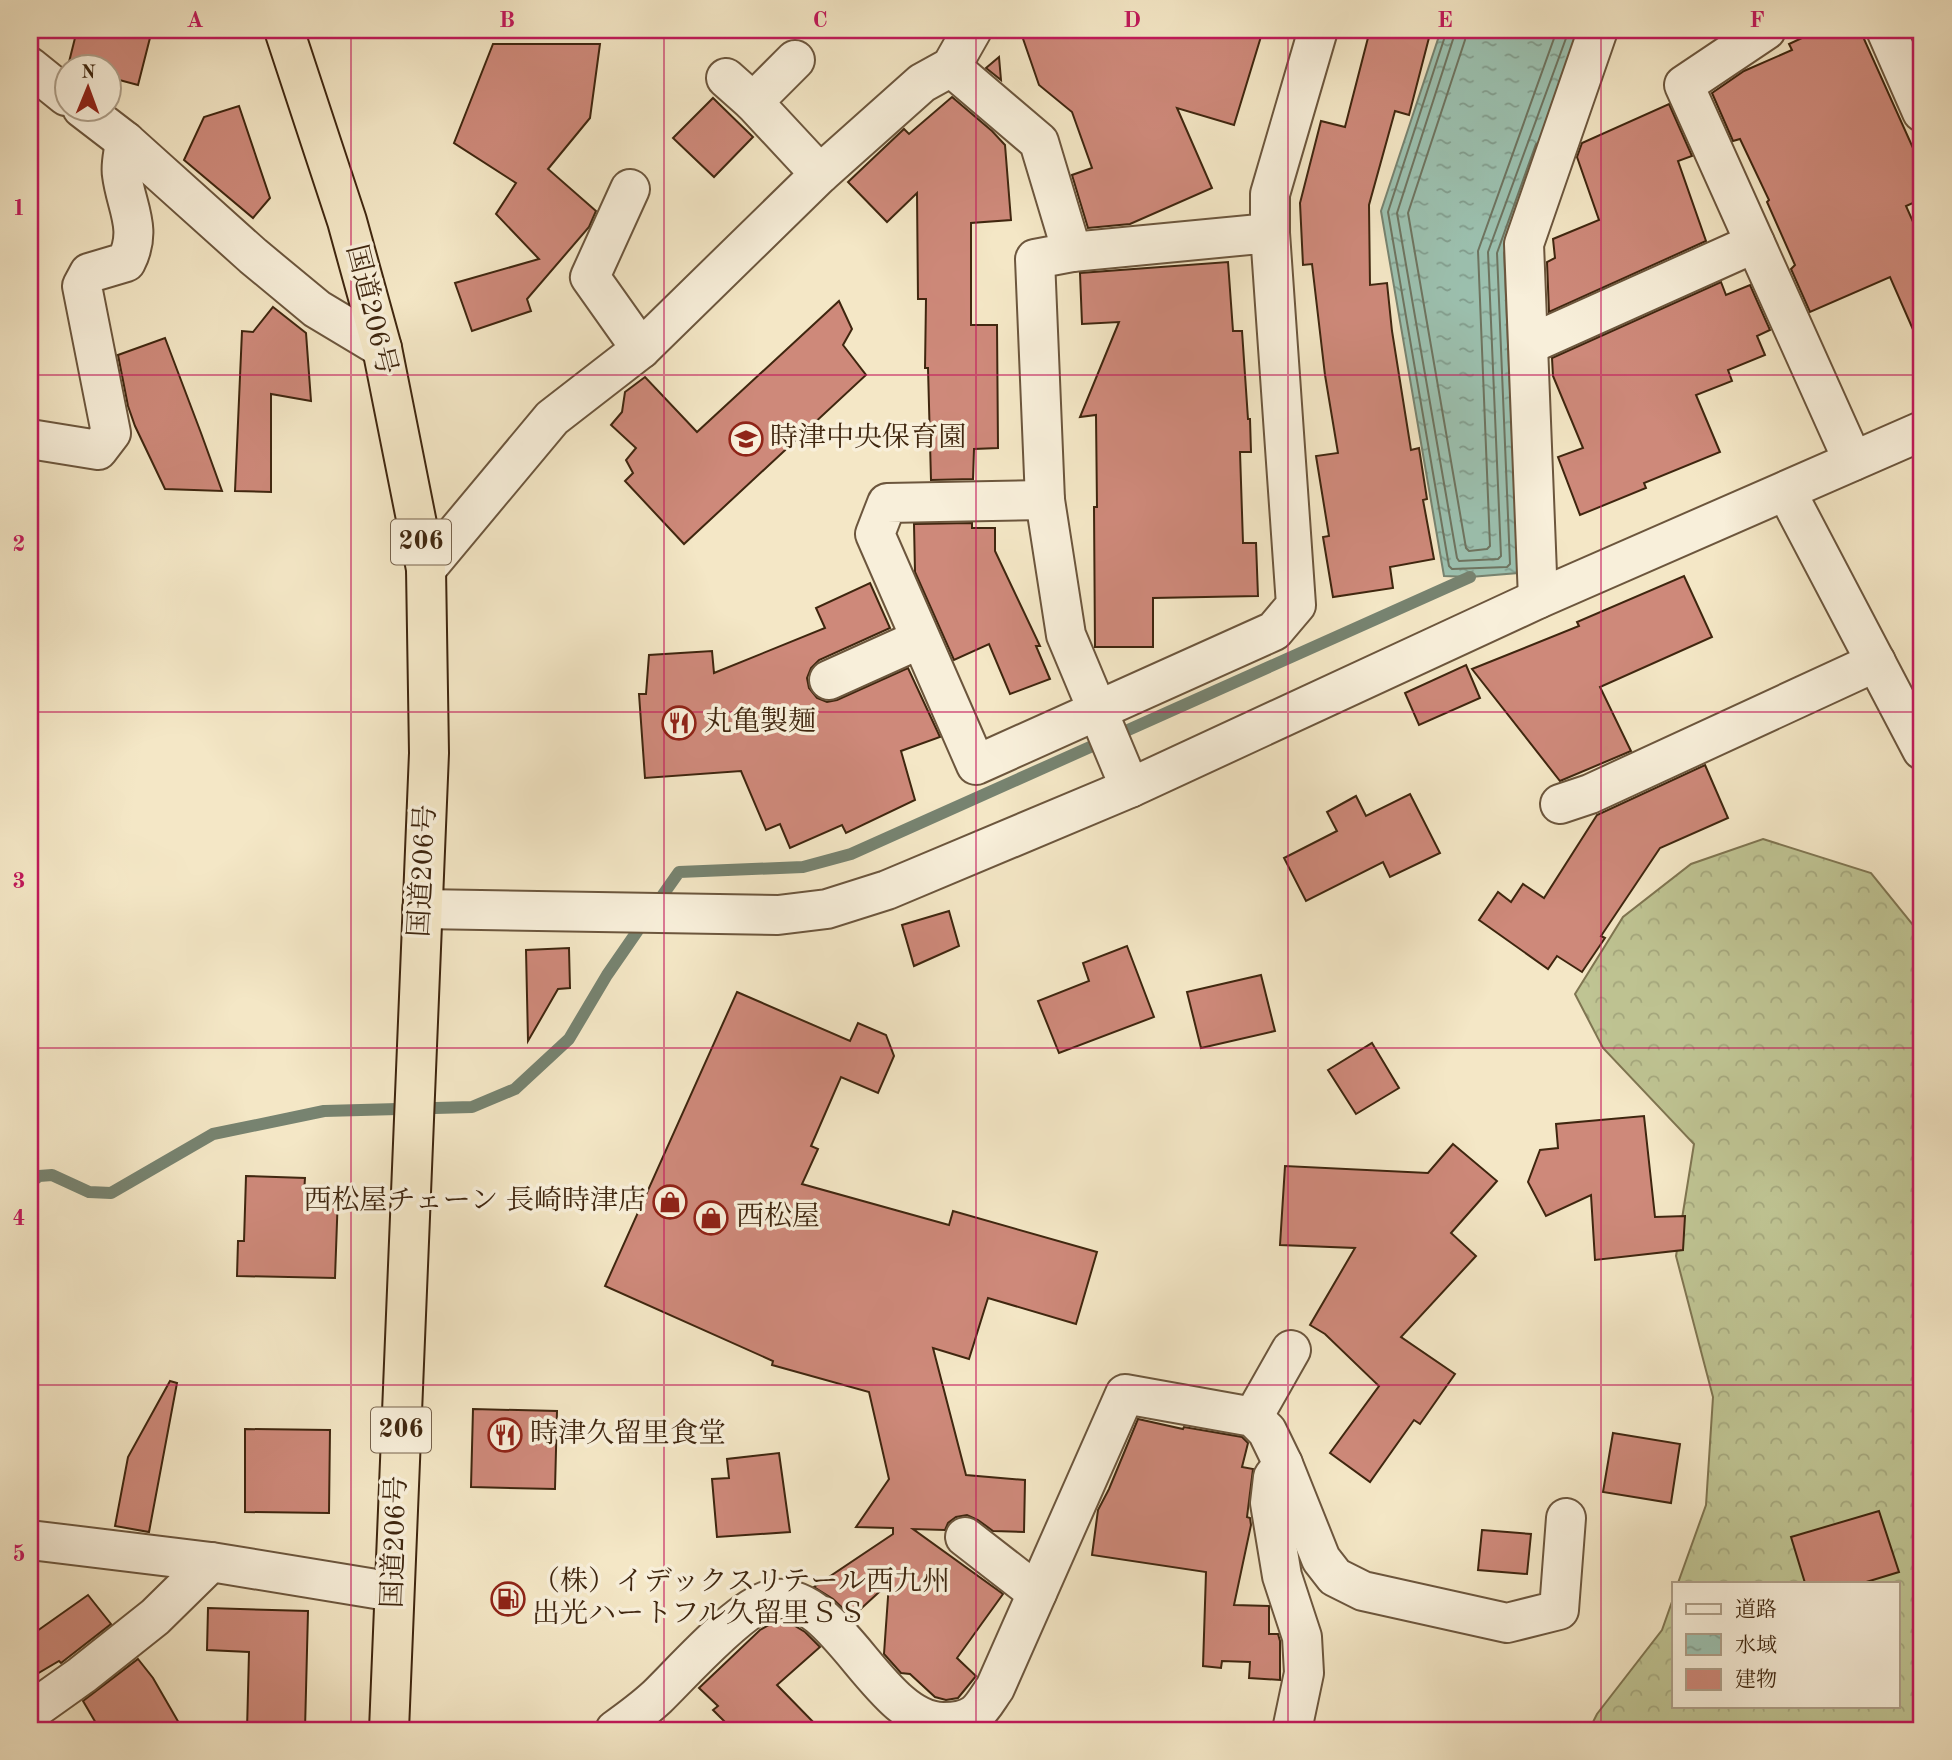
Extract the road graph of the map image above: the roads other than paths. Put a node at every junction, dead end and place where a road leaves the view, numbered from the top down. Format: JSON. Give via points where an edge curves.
{"nodes":[{"id":1,"x":284,"y":30,"type":"edge"},
{"id":2,"x":972,"y":30,"type":"edge"},
{"id":3,"x":1318,"y":30,"type":"edge"},
{"id":4,"x":1598,"y":30,"type":"edge"},
{"id":5,"x":1766,"y":30,"type":"edge"},
{"id":6,"x":1886,"y":30,"type":"edge"},
{"id":7,"x":794,"y":60,"type":"dead end"},
{"id":8,"x":30,"y":67,"type":"edge"},
{"id":9,"x":951,"y":67,"type":"junction"},
{"id":10,"x":52,"y":85,"type":"edge"},
{"id":11,"x":1922,"y":112,"type":"edge"},
{"id":12,"x":100,"y":122,"type":"edge"},
{"id":13,"x":125,"y":142,"type":"junction"},
{"id":14,"x":820,"y":174,"type":"junction"},
{"id":15,"x":631,"y":189,"type":"dead end"},
{"id":16,"x":1270,"y":233,"type":"junction"},
{"id":17,"x":1755,"y":243,"type":"junction"},
{"id":18,"x":1072,"y":252,"type":"junction"},
{"id":19,"x":1528,"y":345,"type":"junction"},
{"id":20,"x":382,"y":348,"type":"junction"},
{"id":21,"x":642,"y":349,"type":"junction"},
{"id":22,"x":1922,"y":431,"type":"edge"},
{"id":23,"x":30,"y":439,"type":"edge"},
{"id":24,"x":1853,"y":461,"type":"junction"},
{"id":25,"x":1786,"y":491,"type":"junction"},
{"id":26,"x":1045,"y":500,"type":"junction"},
{"id":27,"x":426,"y":569,"type":"junction"},
{"id":28,"x":1538,"y":599,"type":"junction"},
{"id":29,"x":920,"y":639,"type":"junction"},
{"id":30,"x":1876,"y":662,"type":"junction"},
{"id":31,"x":829,"y":680,"type":"dead end"},
{"id":32,"x":1100,"y":716,"type":"junction"},
{"id":33,"x":1922,"y":750,"type":"edge"},
{"id":34,"x":1124,"y":776,"type":"junction"},
{"id":35,"x":1560,"y":804,"type":"dead end"},
{"id":36,"x":422,"y":909,"type":"junction"},
{"id":37,"x":1291,"y":1350,"type":"dead end"},
{"id":38,"x":1253,"y":1417,"type":"junction"},
{"id":39,"x":1283,"y":1464,"type":"junction"},
{"id":40,"x":1566,"y":1518,"type":"dead end"},
{"id":41,"x":965,"y":1537,"type":"dead end"},
{"id":42,"x":30,"y":1541,"type":"edge"},
{"id":43,"x":211,"y":1562,"type":"junction"},
{"id":44,"x":394,"y":1592,"type":"junction"},
{"id":45,"x":1037,"y":1593,"type":"junction"},
{"id":46,"x":30,"y":1712,"type":"edge"},
{"id":47,"x":934,"y":1726,"type":"edge"},
{"id":48,"x":389,"y":1730,"type":"edge"},
{"id":49,"x":615,"y":1730,"type":"edge"},
{"id":50,"x":1292,"y":1730,"type":"edge"}],
"edges":[{"from":1,"to":20,"type":"highway","name":"国道206号","number":"206","via":[[347,221]]},
{"from":2,"to":9,"type":"street"},
{"from":3,"to":16,"type":"street","via":[[1270,194]]},
{"from":4,"to":19,"type":"street","via":[[1524,244]]},
{"from":5,"to":17,"type":"street","via":[[1684,85]]},
{"from":6,"to":11,"type":"street"},
{"from":7,"to":14,"type":"street","via":[[739,90]]},
{"from":8,"to":10,"type":"street"},
{"from":9,"to":14,"type":"street","via":[[922,83]]},
{"from":9,"to":18,"type":"street","via":[[1039,142]]},
{"from":12,"to":13,"type":"street"},
{"from":13,"to":20,"type":"street","via":[[317,309]]},
{"from":13,"to":23,"type":"street","via":[[121,173],[133,216],[131,253],[126,262],[89,274],[82,286],[111,433],[98,450]]},
{"from":14,"to":21,"type":"street"},
{"from":15,"to":21,"type":"street","via":[[590,277]]},
{"from":16,"to":18,"type":"street"},
{"from":16,"to":32,"type":"street","via":[[1296,605],[1274,631]]},
{"from":17,"to":19,"type":"street"},
{"from":17,"to":24,"type":"street"},
{"from":18,"to":26,"type":"street","via":[[1035,259]]},
{"from":19,"to":28,"type":"street"},
{"from":20,"to":27,"type":"highway","name":"国道206号","number":"206"},
{"from":21,"to":27,"type":"street","via":[[552,418]]},
{"from":22,"to":24,"type":"street"},
{"from":24,"to":25,"type":"street"},
{"from":25,"to":28,"type":"street"},
{"from":25,"to":30,"type":"street"},
{"from":26,"to":29,"type":"street","via":[[887,503],[875,534]]},
{"from":26,"to":32,"type":"street","via":[[1066,635]]},
{"from":27,"to":36,"type":"highway","name":"国道206号","number":"206","via":[[429,753]]},
{"from":28,"to":34,"type":"street"},
{"from":29,"to":31,"type":"street"},
{"from":29,"to":32,"type":"street","via":[[976,765]]},
{"from":30,"to":33,"type":"street"},
{"from":30,"to":35,"type":"street"},
{"from":32,"to":34,"type":"street"},
{"from":34,"to":36,"type":"street","via":[[887,890],[827,909],[778,915]]},
{"from":36,"to":44,"type":"highway","name":"国道206号","number":"206"},
{"from":37,"to":38,"type":"street"},
{"from":38,"to":39,"type":"street","via":[[1267,1432]]},
{"from":38,"to":45,"type":"street","via":[[1125,1394]]},
{"from":39,"to":40,"type":"street","via":[[1321,1559],[1335,1577],[1363,1591],[1507,1623],[1559,1611]]},
{"from":39,"to":50,"type":"street","via":[[1273,1477],[1270,1503],[1283,1576],[1302,1637],[1304,1673]]},
{"from":41,"to":45,"type":"street"},
{"from":42,"to":43,"type":"street"},
{"from":43,"to":44,"type":"street"},
{"from":43,"to":46,"type":"street","via":[[155,1617]]},
{"from":44,"to":48,"type":"highway","name":"国道206号","number":"206"},
{"from":45,"to":47,"type":"street","via":[[995,1688],[975,1714]]},
{"from":47,"to":49,"type":"street","via":[[907,1710],[808,1605],[776,1598],[743,1614]]}]}
